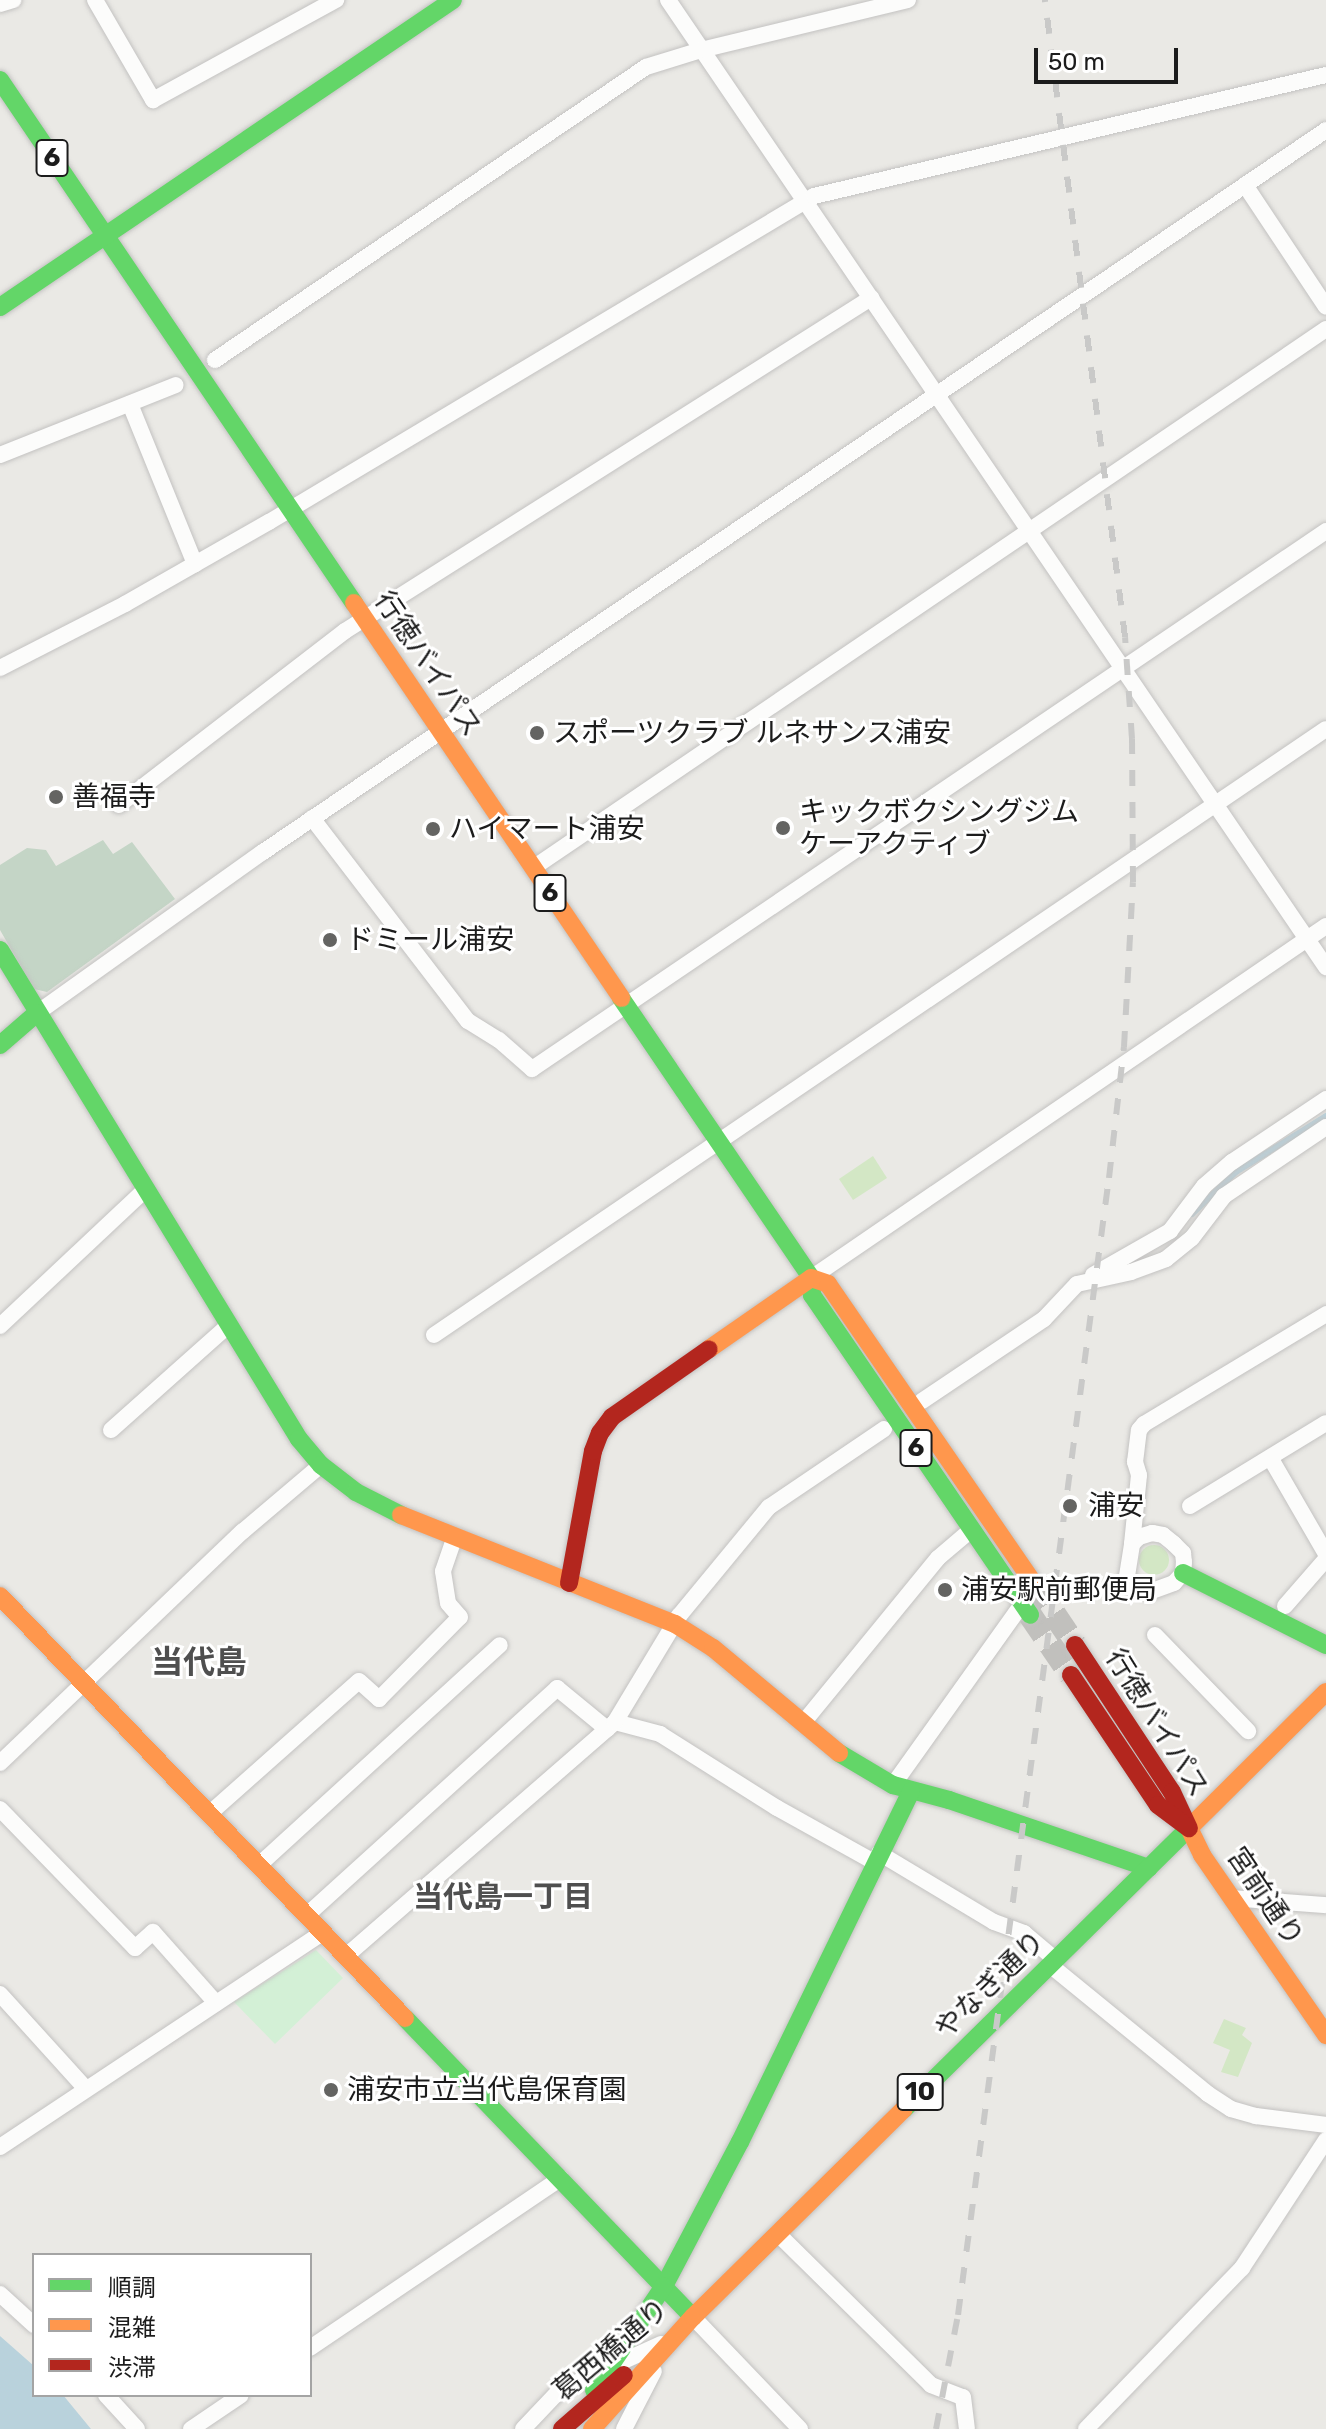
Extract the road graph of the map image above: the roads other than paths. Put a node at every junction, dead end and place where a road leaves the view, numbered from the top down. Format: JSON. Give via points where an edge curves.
{"nodes":[{"id":1,"x":13,"y":0,"type":"edge"},
{"id":2,"x":95,"y":0,"type":"edge"},
{"id":3,"x":336,"y":0,"type":"edge"},
{"id":4,"x":453,"y":0,"type":"edge"},
{"id":5,"x":668,"y":0,"type":"edge"},
{"id":6,"x":908,"y":0,"type":"edge"},
{"id":7,"x":0,"y":4,"type":"edge"},
{"id":8,"x":701,"y":50,"type":"junction"},
{"id":9,"x":1326,"y":75,"type":"edge"},
{"id":10,"x":0,"y":80,"type":"edge"},
{"id":11,"x":1326,"y":130,"type":"edge"},
{"id":12,"x":1245,"y":185,"type":"junction"},
{"id":13,"x":805,"y":201,"type":"junction"},
{"id":14,"x":105,"y":235,"type":"junction"},
{"id":15,"x":871,"y":298,"type":"junction"},
{"id":16,"x":0,"y":307,"type":"edge"},
{"id":17,"x":1326,"y":307,"type":"edge"},
{"id":18,"x":1326,"y":329,"type":"edge"},
{"id":19,"x":215,"y":360,"type":"dead end"},
{"id":20,"x":176,"y":385,"type":"dead end"},
{"id":21,"x":936,"y":394,"type":"junction"},
{"id":22,"x":130,"y":404,"type":"junction"},
{"id":23,"x":0,"y":455,"type":"edge"},
{"id":24,"x":288,"y":507,"type":"junction"},
{"id":25,"x":1029,"y":530,"type":"junction"},
{"id":26,"x":1326,"y":531,"type":"edge"},
{"id":27,"x":195,"y":564,"type":"junction"},
{"id":28,"x":364,"y":619,"type":"junction"},
{"id":29,"x":0,"y":668,"type":"edge"},
{"id":30,"x":1123,"y":668,"type":"junction"},
{"id":31,"x":1326,"y":729,"type":"edge"},
{"id":32,"x":439,"y":732,"type":"junction"},
{"id":33,"x":1215,"y":803,"type":"junction"},
{"id":34,"x":119,"y":805,"type":"dead end"},
{"id":35,"x":312,"y":818,"type":"junction"},
{"id":36,"x":533,"y":868,"type":"junction"},
{"id":37,"x":1326,"y":926,"type":"edge"},
{"id":38,"x":1308,"y":939,"type":"junction"},
{"id":39,"x":0,"y":950,"type":"edge"},
{"id":40,"x":1326,"y":967,"type":"edge"},
{"id":41,"x":625,"y":1004,"type":"junction"},
{"id":42,"x":37,"y":1013,"type":"junction"},
{"id":43,"x":0,"y":1045,"type":"edge"},
{"id":44,"x":1326,"y":1099,"type":"edge"},
{"id":45,"x":1326,"y":1127,"type":"edge"},
{"id":46,"x":718,"y":1141,"type":"junction"},
{"id":47,"x":146,"y":1189,"type":"junction"},
{"id":48,"x":811,"y":1278,"type":"junction"},
{"id":49,"x":1077,"y":1284,"type":"junction"},
{"id":50,"x":1326,"y":1314,"type":"edge"},
{"id":51,"x":229,"y":1325,"type":"junction"},
{"id":52,"x":0,"y":1326,"type":"edge"},
{"id":53,"x":434,"y":1335,"type":"dead end"},
{"id":54,"x":922,"y":1401,"type":"dead end"},
{"id":55,"x":1326,"y":1423,"type":"edge"},
{"id":56,"x":884,"y":1429,"type":"dead end"},
{"id":57,"x":111,"y":1430,"type":"dead end"},
{"id":58,"x":1271,"y":1459,"type":"junction"},
{"id":59,"x":321,"y":1465,"type":"junction"},
{"id":60,"x":1190,"y":1506,"type":"dead end"},
{"id":61,"x":971,"y":1530,"type":"junction"},
{"id":62,"x":455,"y":1536,"type":"junction"},
{"id":63,"x":1132,"y":1544,"type":"junction"},
{"id":64,"x":1326,"y":1556,"type":"edge"},
{"id":65,"x":1183,"y":1573,"type":"junction"},
{"id":66,"x":569,"y":1583,"type":"junction"},
{"id":67,"x":1034,"y":1584,"type":"tunnel mouth"},
{"id":68,"x":0,"y":1596,"type":"edge"},
{"id":69,"x":1285,"y":1606,"type":"dead end"},
{"id":70,"x":1026,"y":1609,"type":"joint"},
{"id":71,"x":675,"y":1624,"type":"junction"},
{"id":72,"x":1155,"y":1635,"type":"dead end"},
{"id":73,"x":500,"y":1645,"type":"dead end"},
{"id":74,"x":1075,"y":1645,"type":"tunnel mouth"},
{"id":75,"x":1326,"y":1645,"type":"edge"},
{"id":76,"x":1071,"y":1675,"type":"tunnel mouth"},
{"id":77,"x":82,"y":1682,"type":"junction"},
{"id":78,"x":1326,"y":1692,"type":"edge"},
{"id":79,"x":803,"y":1723,"type":"junction"},
{"id":80,"x":611,"y":1725,"type":"junction"},
{"id":81,"x":1248,"y":1731,"type":"dead end"},
{"id":82,"x":0,"y":1763,"type":"edge"},
{"id":83,"x":893,"y":1785,"type":"junction"},
{"id":84,"x":911,"y":1791,"type":"junction"},
{"id":85,"x":0,"y":1809,"type":"edge"},
{"id":86,"x":209,"y":1814,"type":"junction"},
{"id":87,"x":1189,"y":1828,"type":"junction"},
{"id":88,"x":877,"y":1857,"type":"junction"},
{"id":89,"x":259,"y":1865,"type":"junction"},
{"id":90,"x":1149,"y":1868,"type":"junction"},
{"id":91,"x":1232,"y":1898,"type":"junction"},
{"id":92,"x":1326,"y":1905,"type":"edge"},
{"id":93,"x":307,"y":1915,"type":"junction"},
{"id":94,"x":323,"y":1932,"type":"junction"},
{"id":95,"x":346,"y":1956,"type":"junction"},
{"id":96,"x":1053,"y":1962,"type":"junction"},
{"id":97,"x":0,"y":1994,"type":"edge"},
{"id":98,"x":216,"y":2003,"type":"junction"},
{"id":99,"x":1326,"y":2035,"type":"edge"},
{"id":100,"x":86,"y":2089,"type":"junction"},
{"id":101,"x":1326,"y":2125,"type":"edge"},
{"id":102,"x":1326,"y":2140,"type":"edge"},
{"id":103,"x":0,"y":2147,"type":"edge"},
{"id":104,"x":561,"y":2178,"type":"junction"},
{"id":105,"x":777,"y":2233,"type":"junction"},
{"id":106,"x":664,"y":2286,"type":"junction"},
{"id":107,"x":0,"y":2294,"type":"edge"},
{"id":108,"x":693,"y":2317,"type":"junction"},
{"id":109,"x":32,"y":2323,"type":"edge"},
{"id":110,"x":663,"y":2346,"type":"junction"},
{"id":111,"x":312,"y":2347,"type":"edge"},
{"id":112,"x":610,"y":2367,"type":"junction"},
{"id":113,"x":108,"y":2397,"type":"edge"},
{"id":114,"x":238,"y":2397,"type":"edge"},
{"id":115,"x":577,"y":2415,"type":"junction"},
{"id":116,"x":137,"y":2429,"type":"edge"},
{"id":117,"x":191,"y":2429,"type":"edge"},
{"id":118,"x":523,"y":2429,"type":"edge"},
{"id":119,"x":562,"y":2429,"type":"edge"},
{"id":120,"x":592,"y":2429,"type":"edge"},
{"id":121,"x":624,"y":2429,"type":"edge"},
{"id":122,"x":800,"y":2429,"type":"edge"},
{"id":123,"x":967,"y":2429,"type":"edge"},
{"id":124,"x":1086,"y":2429,"type":"edge"}],
"edges":[{"from":1,"to":7,"type":"street"},
{"from":2,"to":3,"type":"street","via":[[153,100]]},
{"from":4,"to":14,"type":"street"},
{"from":5,"to":8,"type":"street"},
{"from":6,"to":8,"type":"street"},
{"from":8,"to":13,"type":"street"},
{"from":8,"to":19,"type":"street","via":[[646,67]]},
{"from":9,"to":13,"type":"street"},
{"from":10,"to":14,"type":"street","name":"行徳バイパス","number":"6"},
{"from":11,"to":12,"type":"street"},
{"from":12,"to":17,"type":"street"},
{"from":12,"to":21,"type":"street"},
{"from":13,"to":15,"type":"street"},
{"from":13,"to":24,"type":"street"},
{"from":14,"to":16,"type":"street"},
{"from":14,"to":24,"type":"street","name":"行徳バイパス","number":"6"},
{"from":15,"to":21,"type":"street"},
{"from":15,"to":28,"type":"street"},
{"from":18,"to":25,"type":"street"},
{"from":20,"to":22,"type":"street"},
{"from":21,"to":25,"type":"street"},
{"from":21,"to":32,"type":"street"},
{"from":22,"to":23,"type":"street"},
{"from":22,"to":27,"type":"street"},
{"from":24,"to":27,"type":"street"},
{"from":24,"to":28,"type":"street","name":"行徳バイパス","number":"6"},
{"from":25,"to":30,"type":"street"},
{"from":25,"to":36,"type":"street"},
{"from":26,"to":30,"type":"street"},
{"from":27,"to":29,"type":"street"},
{"from":28,"to":32,"type":"street","name":"行徳バイパス","number":"6"},
{"from":28,"to":34,"type":"street"},
{"from":30,"to":33,"type":"street"},
{"from":30,"to":41,"type":"street"},
{"from":31,"to":33,"type":"street"},
{"from":32,"to":35,"type":"street"},
{"from":32,"to":36,"type":"street","name":"行徳バイパス","number":"6"},
{"from":33,"to":38,"type":"street"},
{"from":33,"to":46,"type":"street"},
{"from":35,"to":41,"type":"street","via":[[468,1021],[532,1069]]},
{"from":35,"to":42,"type":"street"},
{"from":36,"to":41,"type":"street","name":"行徳バイパス","number":"6"},
{"from":37,"to":38,"type":"street"},
{"from":38,"to":40,"type":"street"},
{"from":38,"to":48,"type":"street"},
{"from":39,"to":42,"type":"street"},
{"from":41,"to":46,"type":"street","name":"行徳バイパス","number":"6"},
{"from":42,"to":43,"type":"street"},
{"from":42,"to":47,"type":"street"},
{"from":44,"to":49,"type":"street","via":[[1232,1162],[1204,1186],[1170,1231]]},
{"from":45,"to":49,"type":"street","via":[[1224,1196],[1192,1238],[1166,1259]]},
{"from":46,"to":48,"type":"street","name":"行徳バイパス","number":"6"},
{"from":46,"to":53,"type":"street"},
{"from":47,"to":51,"type":"street"},
{"from":47,"to":52,"type":"street"},
{"from":48,"to":61,"type":"street","name":"行徳バイパス","number":"6","via":[[812,1295]]},
{"from":48,"to":66,"type":"street","via":[[612,1417],[593,1451]]},
{"from":48,"to":67,"type":"street","name":"行徳バイパス","number":"6","via":[[828,1284]]},
{"from":49,"to":54,"type":"street","via":[[1044,1319]]},
{"from":50,"to":63,"type":"street","via":[[1144,1424],[1135,1462],[1139,1475]]},
{"from":51,"to":57,"type":"street"},
{"from":51,"to":59,"type":"street","via":[[299,1439]]},
{"from":55,"to":58,"type":"street"},
{"from":56,"to":71,"type":"street","via":[[769,1507]]},
{"from":58,"to":60,"type":"street"},
{"from":58,"to":64,"type":"street"},
{"from":59,"to":62,"type":"street","via":[[356,1492]]},
{"from":59,"to":77,"type":"street"},
{"from":61,"to":70,"type":"street","name":"行徳バイパス","number":"6"},
{"from":61,"to":79,"type":"street","via":[[938,1558]]},
{"from":62,"to":66,"type":"street"},
{"from":62,"to":86,"type":"street","via":[[443,1571],[448,1603],[460,1617],[379,1699],[359,1681]]},
{"from":63,"to":65,"type":"street","via":[[1152,1533],[1163,1535],[1183,1553]]},
{"from":63,"to":65,"type":"street","via":[[1127,1576],[1135,1588],[1160,1591]]},
{"from":64,"to":69,"type":"street"},
{"from":65,"to":75,"type":"street"},
{"from":66,"to":71,"type":"street"},
{"from":68,"to":77,"type":"street"},
{"from":70,"to":83,"type":"street"},
{"from":71,"to":79,"type":"street","via":[[713,1648]]},
{"from":71,"to":80,"type":"street"},
{"from":72,"to":81,"type":"street"},
{"from":73,"to":89,"type":"street"},
{"from":74,"to":87,"type":"street","name":"行徳バイパス","via":[[1172,1792]]},
{"from":76,"to":87,"type":"street","name":"行徳バイパス","via":[[1158,1805]]},
{"from":77,"to":82,"type":"street"},
{"from":77,"to":86,"type":"street"},
{"from":78,"to":87,"type":"street","name":"やなぎ通り"},
{"from":79,"to":83,"type":"street","via":[[842,1755]]},
{"from":80,"to":88,"type":"street","via":[[660,1734],[777,1808]]},
{"from":80,"to":93,"type":"street","via":[[557,1688]]},
{"from":80,"to":95,"type":"street"},
{"from":83,"to":84,"type":"street"},
{"from":84,"to":88,"type":"street"},
{"from":84,"to":90,"type":"street"},
{"from":85,"to":98,"type":"street","via":[[135,1948],[153,1932]]},
{"from":86,"to":89,"type":"street"},
{"from":87,"to":90,"type":"street","name":"やなぎ通り","number":"10"},
{"from":87,"to":91,"type":"street","name":"宮前通り"},
{"from":88,"to":96,"type":"street","via":[[994,1922],[1024,1933]]},
{"from":88,"to":106,"type":"street","via":[[740,2142]]},
{"from":89,"to":93,"type":"street"},
{"from":90,"to":96,"type":"street","name":"やなぎ通り","number":"10"},
{"from":91,"to":92,"type":"street"},
{"from":91,"to":99,"type":"street","name":"宮前通り"},
{"from":93,"to":94,"type":"street"},
{"from":94,"to":95,"type":"street"},
{"from":94,"to":98,"type":"street"},
{"from":95,"to":104,"type":"street"},
{"from":96,"to":101,"type":"street","via":[[1231,2109]]},
{"from":96,"to":105,"type":"street","name":"やなぎ通り","number":"10"},
{"from":97,"to":100,"type":"street"},
{"from":98,"to":100,"type":"street"},
{"from":100,"to":103,"type":"street"},
{"from":102,"to":124,"type":"street","via":[[1242,2268]]},
{"from":104,"to":106,"type":"street"},
{"from":104,"to":111,"type":"street"},
{"from":105,"to":108,"type":"street","name":"やなぎ通り","number":"10"},
{"from":105,"to":123,"type":"street","via":[[931,2385],[963,2397]]},
{"from":106,"to":108,"type":"street"},
{"from":106,"to":112,"type":"street"},
{"from":107,"to":109,"type":"street"},
{"from":108,"to":110,"type":"street","name":"葛西橋通り","number":"10"},
{"from":108,"to":122,"type":"street"},
{"from":110,"to":112,"type":"street"},
{"from":110,"to":115,"type":"street","name":"葛西橋通り","number":"10"},
{"from":110,"to":120,"type":"street","name":"葛西橋通り","number":"10"},
{"from":110,"to":121,"type":"street"},
{"from":112,"to":115,"type":"street"},
{"from":112,"to":118,"type":"street","via":[[560,2390]]},
{"from":113,"to":116,"type":"street"},
{"from":114,"to":117,"type":"street"},
{"from":115,"to":119,"type":"street","name":"葛西橋通り","number":"10"}]}
